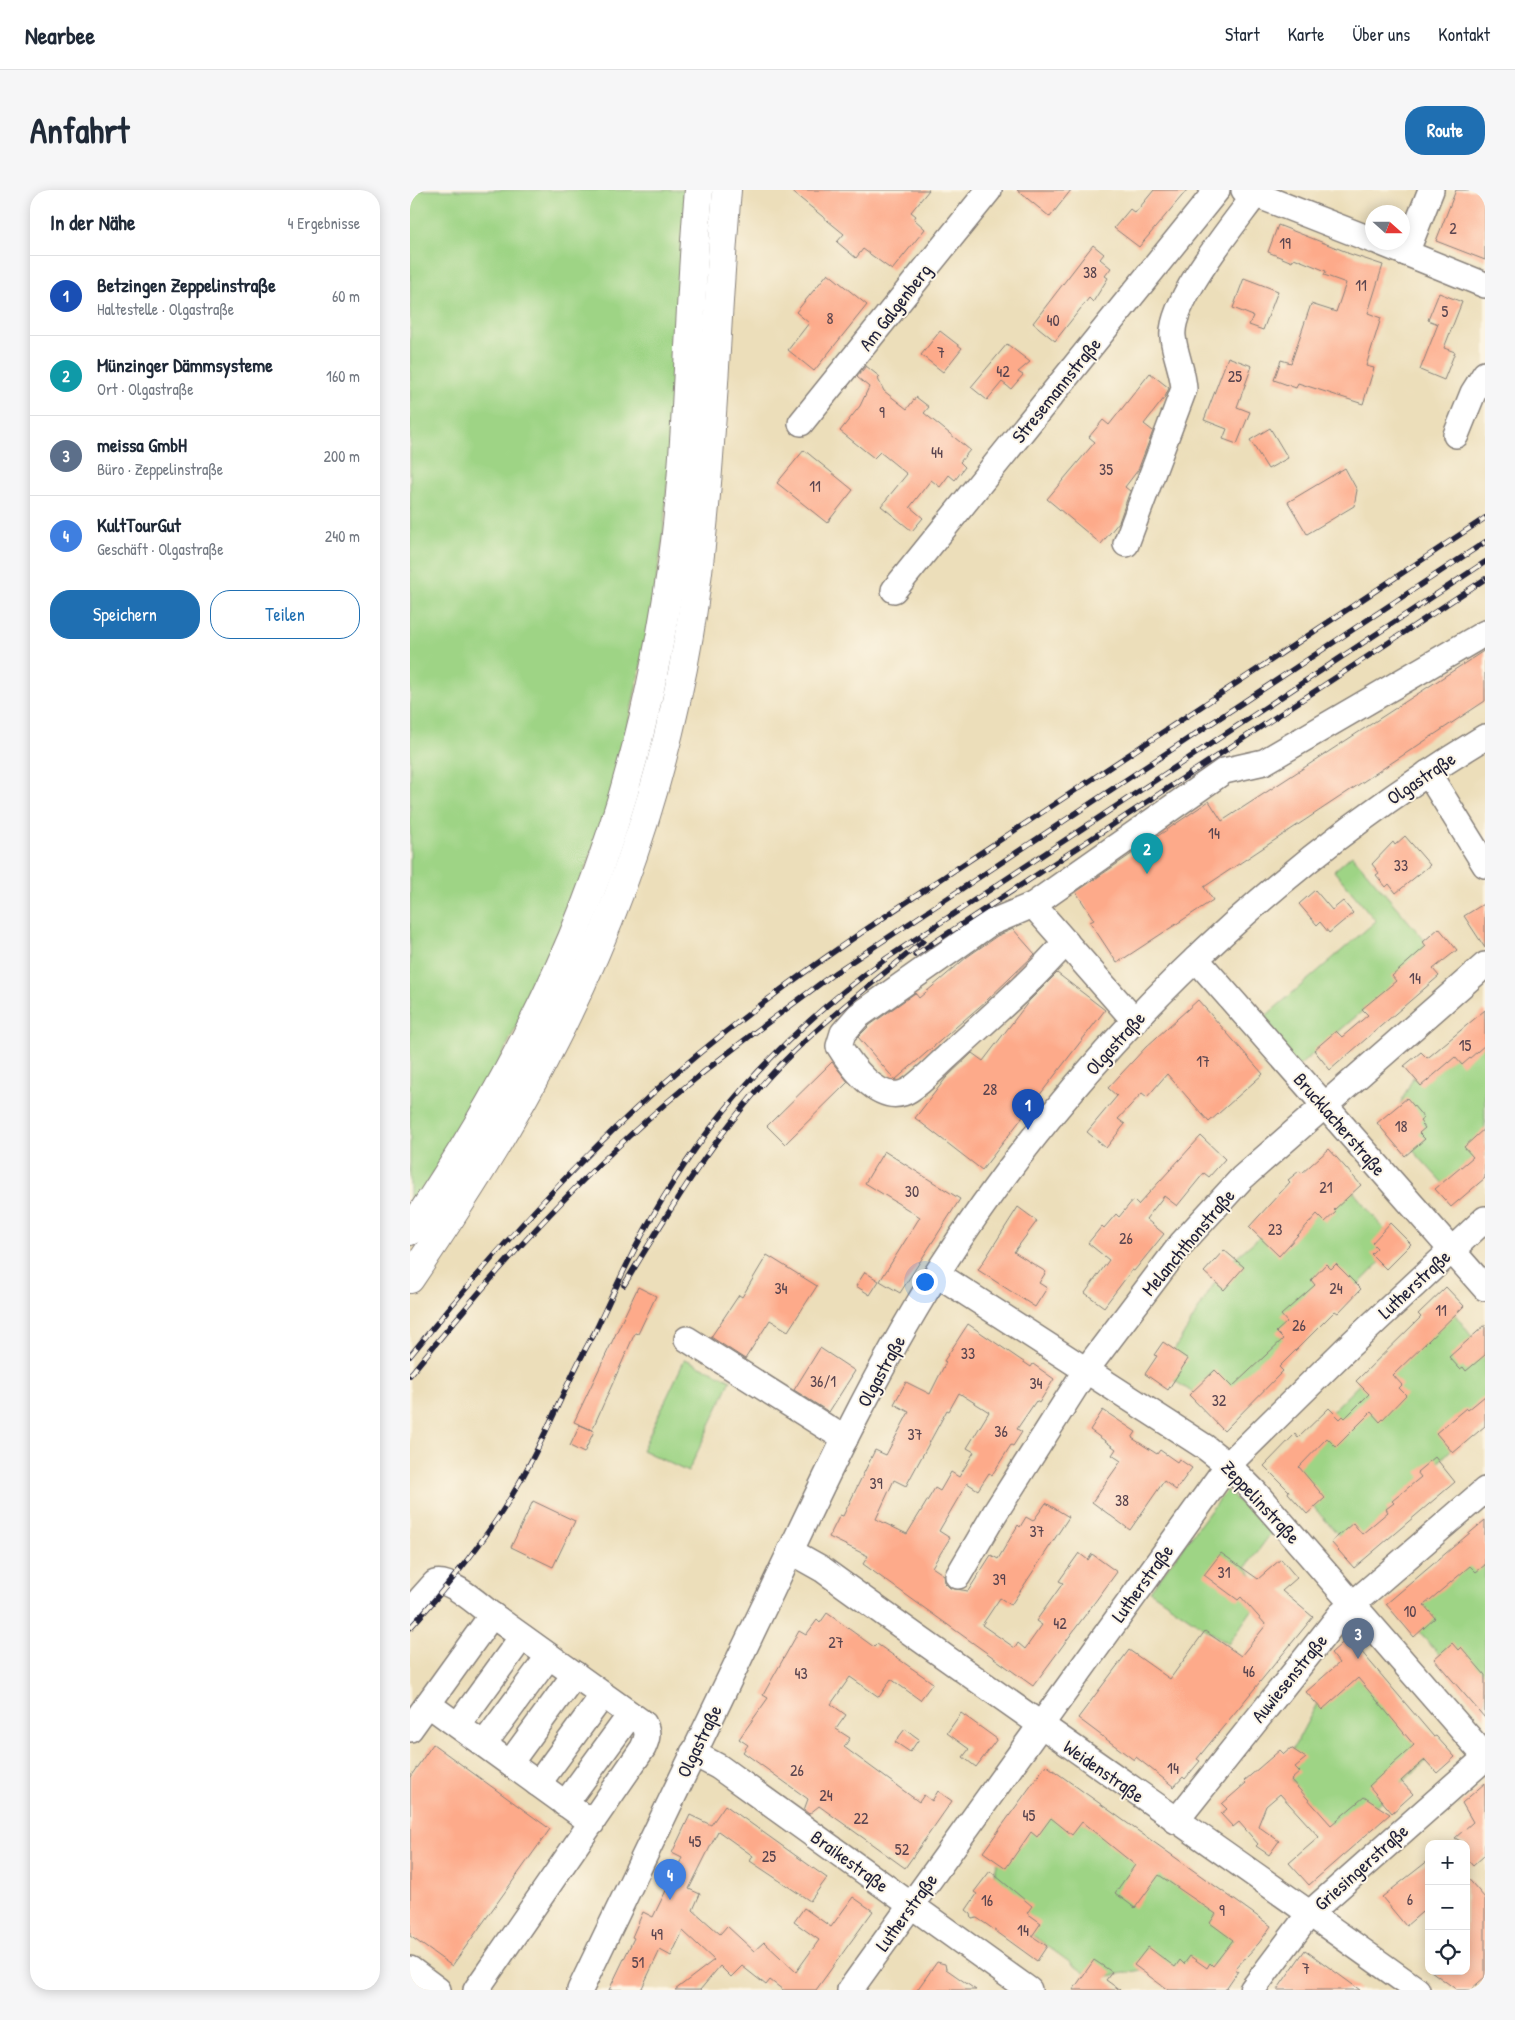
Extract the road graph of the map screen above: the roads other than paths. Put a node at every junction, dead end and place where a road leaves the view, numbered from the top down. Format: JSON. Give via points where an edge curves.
{"nodes":[{"id":1,"x":699,"y":190,"type":"edge"},
{"id":2,"x":727,"y":190,"type":"edge"},
{"id":3,"x":988,"y":190,"type":"edge"},
{"id":4,"x":1217,"y":190,"type":"edge"},
{"id":5,"x":1431,"y":190,"type":"edge"},
{"id":6,"x":1250,"y":193,"type":"edge"},
{"id":7,"x":1365,"y":237,"type":"edge"},
{"id":8,"x":1399,"y":250,"type":"edge"},
{"id":9,"x":1406,"y":253,"type":"junction"},
{"id":10,"x":1485,"y":285,"type":"edge"},
{"id":11,"x":1485,"y":374,"type":"edge"},
{"id":12,"x":801,"y":423,"type":"dead end"},
{"id":13,"x":1456,"y":435,"type":"dead end"},
{"id":14,"x":1126,"y":544,"type":"dead end"},
{"id":15,"x":894,"y":590,"type":"dead end"},
{"id":16,"x":1485,"y":633,"type":"edge"},
{"id":17,"x":1485,"y":737,"type":"edge"},
{"id":18,"x":1428,"y":773,"type":"junction"},
{"id":19,"x":1485,"y":865,"type":"edge"},
{"id":20,"x":1033,"y":905,"type":"junction"},
{"id":21,"x":1066,"y":942,"type":"junction"},
{"id":22,"x":1196,"y":959,"type":"junction"},
{"id":23,"x":1485,"y":965,"type":"edge"},
{"id":24,"x":1135,"y":1021,"type":"junction"},
{"id":25,"x":1323,"y":1105,"type":"junction"},
{"id":26,"x":1485,"y":1219,"type":"edge"},
{"id":27,"x":410,"y":1231,"type":"edge"},
{"id":28,"x":1451,"y":1249,"type":"junction"},
{"id":29,"x":937,"y":1274,"type":"junction"},
{"id":30,"x":410,"y":1279,"type":"edge"},
{"id":31,"x":1485,"y":1288,"type":"edge"},
{"id":32,"x":687,"y":1339,"type":"dead end"},
{"id":33,"x":1086,"y":1370,"type":"junction"},
{"id":34,"x":845,"y":1439,"type":"junction"},
{"id":35,"x":1228,"y":1465,"type":"junction"},
{"id":36,"x":1485,"y":1490,"type":"edge"},
{"id":37,"x":790,"y":1551,"type":"junction"},
{"id":38,"x":958,"y":1576,"type":"dead end"},
{"id":39,"x":1352,"y":1603,"type":"junction"},
{"id":40,"x":410,"y":1611,"type":"edge"},
{"id":41,"x":492,"y":1615,"type":"junction"},
{"id":42,"x":522,"y":1637,"type":"junction"},
{"id":43,"x":549,"y":1656,"type":"junction"},
{"id":44,"x":575,"y":1674,"type":"junction"},
{"id":45,"x":604,"y":1695,"type":"junction"},
{"id":46,"x":428,"y":1704,"type":"junction"},
{"id":47,"x":630,"y":1714,"type":"junction"},
{"id":48,"x":458,"y":1725,"type":"junction"},
{"id":49,"x":1040,"y":1726,"type":"junction"},
{"id":50,"x":410,"y":1729,"type":"edge"},
{"id":51,"x":484,"y":1744,"type":"junction"},
{"id":52,"x":693,"y":1753,"type":"junction"},
{"id":53,"x":1485,"y":1757,"type":"edge"},
{"id":54,"x":510,"y":1763,"type":"junction"},
{"id":55,"x":538,"y":1784,"type":"junction"},
{"id":56,"x":565,"y":1804,"type":"junction"},
{"id":57,"x":1176,"y":1821,"type":"junction"},
{"id":58,"x":592,"y":1824,"type":"junction"},
{"id":59,"x":911,"y":1905,"type":"junction"},
{"id":60,"x":1310,"y":1912,"type":"junction"},
{"id":61,"x":410,"y":1969,"type":"edge"},
{"id":62,"x":438,"y":1990,"type":"edge"},
{"id":63,"x":476,"y":1990,"type":"edge"},
{"id":64,"x":580,"y":1990,"type":"edge"},
{"id":65,"x":850,"y":1990,"type":"edge"},
{"id":66,"x":1029,"y":1990,"type":"edge"},
{"id":67,"x":1252,"y":1990,"type":"edge"},
{"id":68,"x":1417,"y":1990,"type":"edge"}],
"edges":[{"from":1,"to":27,"type":"highway","via":[[675,540],[658,652],[627,782],[585,907],[556,974],[470,1138]]},
{"from":2,"to":30,"type":"highway","via":[[701,545],[682,674],[649,803],[631,863],[607,924],[554,1041],[495,1148]]},
{"from":3,"to":12,"type":"street","name":"Am Galgenberg"},
{"from":4,"to":15,"type":"street","name":"Stresemannstraße"},
{"from":5,"to":9,"type":"street"},
{"from":6,"to":7,"type":"street"},
{"from":6,"to":14,"type":"street","via":[[1185,295],[1176,318],[1173,336],[1184,389]]},
{"from":8,"to":9,"type":"street"},
{"from":9,"to":10,"type":"street"},
{"from":11,"to":13,"type":"street","via":[[1473,393]]},
{"from":16,"to":20,"type":"street","via":[[1264,762],[1224,771]]},
{"from":17,"to":18,"type":"street","name":"Olgastraße"},
{"from":18,"to":19,"type":"street"},
{"from":18,"to":22,"type":"street","name":"Olgastraße","via":[[1307,862]]},
{"from":20,"to":21,"type":"street"},
{"from":20,"to":21,"type":"street","via":[[990,923],[858,1016],[842,1033],[839,1046],[866,1082],[889,1093],[903,1093],[1036,976]]},
{"from":21,"to":24,"type":"street"},
{"from":22,"to":24,"type":"street","name":"Olgastraße"},
{"from":22,"to":25,"type":"street","name":"Brucklacherstraße"},
{"from":23,"to":25,"type":"street","name":"Melanchthonstraße"},
{"from":24,"to":29,"type":"street","name":"Olgastraße","via":[[1070,1093],[1011,1168]]},
{"from":25,"to":28,"type":"street","name":"Brucklacherstraße"},
{"from":25,"to":33,"type":"street","name":"Melanchthonstraße","via":[[1242,1178],[1182,1243]]},
{"from":26,"to":28,"type":"street","name":"Lutherstraße"},
{"from":28,"to":31,"type":"street","name":"Brucklacherstraße"},
{"from":28,"to":35,"type":"street","name":"Lutherstraße"},
{"from":29,"to":33,"type":"street","name":"Zeppelinstraße"},
{"from":29,"to":34,"type":"street","name":"Olgastraße"},
{"from":32,"to":34,"type":"street"},
{"from":33,"to":35,"type":"street","name":"Zeppelinstraße","via":[[1205,1446]]},
{"from":33,"to":38,"type":"street","name":"Melanchthonstraße"},
{"from":34,"to":37,"type":"street","name":"Olgastraße"},
{"from":35,"to":39,"type":"street","name":"Zeppelinstraße"},
{"from":35,"to":49,"type":"street","name":"Lutherstraße"},
{"from":36,"to":39,"type":"street","name":"Auwiesenstraße"},
{"from":37,"to":49,"type":"street","name":"Weidenstraße","via":[[822,1570]]},
{"from":37,"to":52,"type":"street","name":"Olgastraße"},
{"from":39,"to":53,"type":"street","name":"Zeppelinstraße"},
{"from":39,"to":57,"type":"street","name":"Auwiesenstraße"},
{"from":40,"to":41,"type":"street","via":[[440,1582],[452,1586]]},
{"from":41,"to":42,"type":"street"},
{"from":41,"to":46,"type":"street"},
{"from":42,"to":43,"type":"street"},
{"from":42,"to":48,"type":"street"},
{"from":43,"to":44,"type":"street"},
{"from":43,"to":51,"type":"street"},
{"from":44,"to":45,"type":"street"},
{"from":44,"to":54,"type":"street"},
{"from":45,"to":47,"type":"street"},
{"from":45,"to":55,"type":"street"},
{"from":46,"to":48,"type":"street"},
{"from":46,"to":50,"type":"street"},
{"from":47,"to":56,"type":"street"},
{"from":47,"to":58,"type":"street","via":[[644,1724],[646,1742]]},
{"from":48,"to":51,"type":"street"},
{"from":49,"to":57,"type":"street","name":"Weidenstraße"},
{"from":49,"to":59,"type":"street","name":"Lutherstraße"},
{"from":51,"to":54,"type":"street"},
{"from":52,"to":59,"type":"street","name":"Braikestraße","via":[[719,1767]]},
{"from":52,"to":64,"type":"street","name":"Olgastraße"},
{"from":53,"to":60,"type":"street","name":"Griesingerstraße"},
{"from":54,"to":55,"type":"street"},
{"from":55,"to":56,"type":"street"},
{"from":56,"to":58,"type":"street"},
{"from":57,"to":60,"type":"street","name":"Weidenstraße"},
{"from":58,"to":63,"type":"street"},
{"from":59,"to":65,"type":"street","name":"Lutherstraße"},
{"from":59,"to":66,"type":"street","name":"Braikestraße"},
{"from":60,"to":67,"type":"street","name":"Griesingerstraße"},
{"from":60,"to":68,"type":"street","name":"Weidenstraße"},
{"from":61,"to":62,"type":"street"}]}
